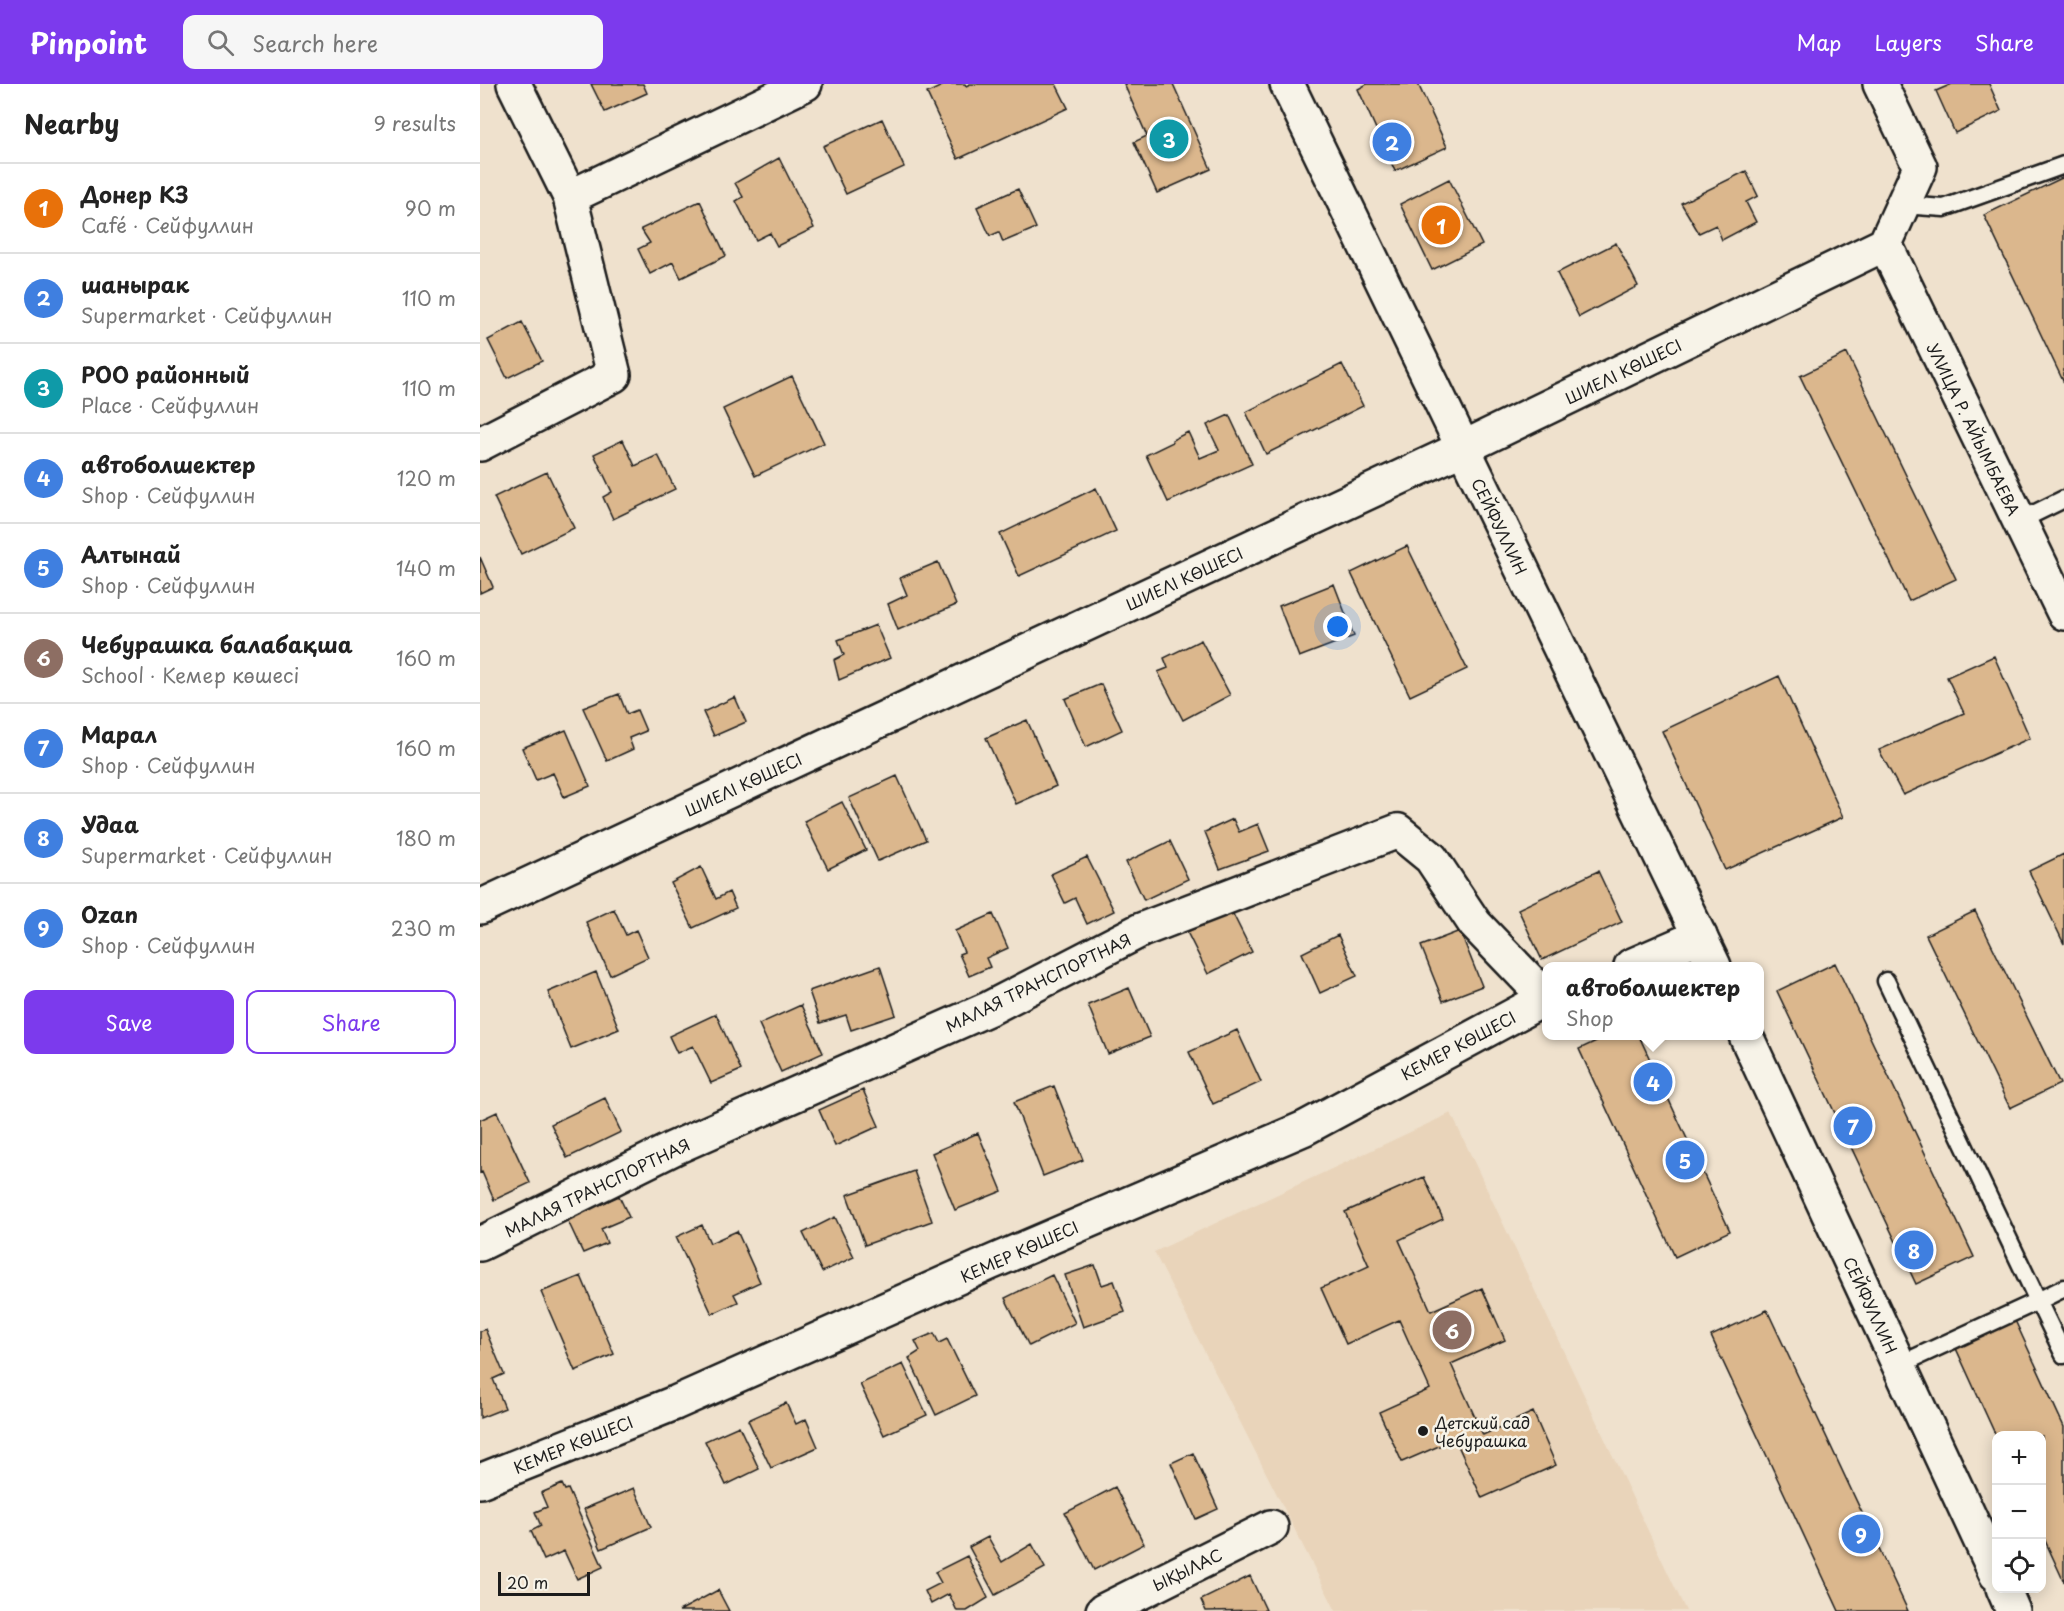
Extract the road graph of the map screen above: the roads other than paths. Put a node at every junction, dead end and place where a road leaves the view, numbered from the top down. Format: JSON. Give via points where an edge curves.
{"nodes":[{"id":1,"x":514,"y":84,"type":"edge"},
{"id":2,"x":805,"y":84,"type":"edge"},
{"id":3,"x":1287,"y":84,"type":"edge"},
{"id":4,"x":1880,"y":84,"type":"edge"},
{"id":5,"x":2064,"y":165,"type":"edge"},
{"id":6,"x":570,"y":198,"type":"junction"},
{"id":7,"x":1903,"y":205,"type":"junction"},
{"id":8,"x":1885,"y":244,"type":"junction"},
{"id":9,"x":480,"y":444,"type":"edge"},
{"id":10,"x":1463,"y":448,"type":"junction"},
{"id":11,"x":2064,"y":499,"type":"edge"},
{"id":12,"x":2019,"y":521,"type":"junction"},
{"id":13,"x":2064,"y":613,"type":"edge"},
{"id":14,"x":480,"y":907,"type":"edge"},
{"id":15,"x":1700,"y":936,"type":"junction"},
{"id":16,"x":1640,"y":962,"type":"edge"},
{"id":17,"x":1712,"y":962,"type":"edge"},
{"id":18,"x":1886,"y":981,"type":"dead end"},
{"id":19,"x":1542,"y":994,"type":"edge"},
{"id":20,"x":1542,"y":1000,"type":"edge"},
{"id":21,"x":1748,"y":1040,"type":"edge"},
{"id":22,"x":480,"y":1244,"type":"edge"},
{"id":23,"x":2064,"y":1288,"type":"edge"},
{"id":24,"x":2038,"y":1300,"type":"junction"},
{"id":25,"x":2064,"y":1355,"type":"edge"},
{"id":26,"x":1899,"y":1365,"type":"junction"},
{"id":27,"x":480,"y":1481,"type":"edge"},
{"id":28,"x":1271,"y":1527,"type":"dead end"},
{"id":29,"x":1992,"y":1565,"type":"edge"},
{"id":30,"x":2005,"y":1593,"type":"edge"},
{"id":31,"x":1103,"y":1611,"type":"edge"},
{"id":32,"x":2013,"y":1611,"type":"edge"}],
"edges":[{"from":1,"to":6,"type":"street"},
{"from":2,"to":6,"type":"street"},
{"from":3,"to":10,"type":"street","name":"СЕЙФУЛЛИН"},
{"from":4,"to":7,"type":"street","via":[[1920,166]]},
{"from":5,"to":7,"type":"lane","via":[[1944,208]]},
{"from":6,"to":9,"type":"street","via":[[614,375]]},
{"from":7,"to":8,"type":"street"},
{"from":8,"to":10,"type":"street","name":"ШИЕЛІ КӨШЕСІ"},
{"from":8,"to":12,"type":"street","name":"УЛИЦА Р. АЙЫМБАЕВА"},
{"from":10,"to":14,"type":"street","name":"ШИЕЛІ КӨШЕСІ"},
{"from":10,"to":15,"type":"street","name":"СЕЙФУЛЛИН"},
{"from":11,"to":12,"type":"lane"},
{"from":12,"to":13,"type":"street","name":"УЛИЦА Р. АЙЫМБАЕВА"},
{"from":15,"to":16,"type":"street"},
{"from":15,"to":17,"type":"street","name":"СЕЙФУЛЛИН"},
{"from":18,"to":24,"type":"lane"},
{"from":19,"to":22,"type":"street","name":"МАЛАЯ ТРАНСПОРТНАЯ","via":[[1475,924],[1431,858],[1398,831],[1141,930],[990,1008],[674,1148]]},
{"from":20,"to":27,"type":"street","name":"КЕМЕР КӨШЕСІ","via":[[1305,1128],[675,1403]]},
{"from":21,"to":26,"type":"street","name":"СЕЙФУЛЛИН"},
{"from":23,"to":24,"type":"lane"},
{"from":24,"to":25,"type":"lane"},
{"from":24,"to":26,"type":"lane"},
{"from":26,"to":29,"type":"street","name":"СЕЙФУЛЛИН"},
{"from":28,"to":31,"type":"street","name":"ЫҚЫЛАС"},
{"from":30,"to":32,"type":"street"}]}
